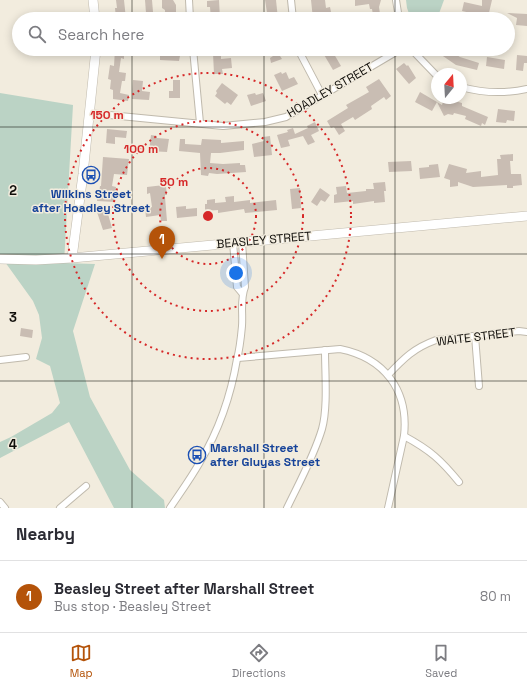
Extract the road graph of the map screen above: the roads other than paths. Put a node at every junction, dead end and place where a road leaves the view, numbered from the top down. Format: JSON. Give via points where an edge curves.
{"nodes":[{"id":1,"x":93,"y":0,"type":"edge"},
{"id":2,"x":189,"y":0,"type":"edge"},
{"id":3,"x":291,"y":0,"type":"edge"},
{"id":4,"x":396,"y":0,"type":"edge"},
{"id":5,"x":94,"y":12,"type":"edge"},
{"id":6,"x":190,"y":12,"type":"edge"},
{"id":7,"x":292,"y":12,"type":"edge"},
{"id":8,"x":398,"y":12,"type":"edge"},
{"id":9,"x":95,"y":56,"type":"edge"},
{"id":10,"x":194,"y":56,"type":"edge"},
{"id":11,"x":302,"y":56,"type":"edge"},
{"id":12,"x":389,"y":56,"type":"edge"},
{"id":13,"x":418,"y":56,"type":"edge"},
{"id":14,"x":431,"y":70,"type":"edge"},
{"id":15,"x":467,"y":88,"type":"edge"},
{"id":16,"x":527,"y":89,"type":"edge"},
{"id":17,"x":322,"y":95,"type":"junction"},
{"id":18,"x":89,"y":113,"type":"junction"},
{"id":19,"x":200,"y":123,"type":"junction"},
{"id":20,"x":527,"y":216,"type":"edge"},
{"id":21,"x":238,"y":242,"type":"junction"},
{"id":22,"x":72,"y":258,"type":"junction"},
{"id":23,"x":0,"y":259,"type":"edge"},
{"id":24,"x":242,"y":293,"type":"junction"},
{"id":25,"x":527,"y":332,"type":"edge"},
{"id":26,"x":476,"y":336,"type":"junction"},
{"id":27,"x":325,"y":350,"type":"junction"},
{"id":28,"x":26,"y":357,"type":"dead end"},
{"id":29,"x":238,"y":358,"type":"junction"},
{"id":30,"x":0,"y":360,"type":"edge"},
{"id":31,"x":388,"y":375,"type":"junction"},
{"id":32,"x":479,"y":386,"type":"dead end"},
{"id":33,"x":404,"y":436,"type":"junction"},
{"id":34,"x":459,"y":482,"type":"dead end"},
{"id":35,"x":86,"y":486,"type":"dead end"},
{"id":36,"x":0,"y":502,"type":"edge"},
{"id":37,"x":5,"y":508,"type":"edge"},
{"id":38,"x":60,"y":508,"type":"edge"},
{"id":39,"x":170,"y":508,"type":"edge"},
{"id":40,"x":287,"y":508,"type":"edge"},
{"id":41,"x":388,"y":508,"type":"edge"}],
"edges":[{"from":1,"to":5,"type":"main road"},
{"from":2,"to":6,"type":"street"},
{"from":3,"to":7,"type":"street"},
{"from":4,"to":8,"type":"street"},
{"from":9,"to":18,"type":"main road"},
{"from":10,"to":19,"type":"street"},
{"from":11,"to":17,"type":"street"},
{"from":12,"to":17,"type":"street","name":"HOADLEY STREET"},
{"from":13,"to":14,"type":"street"},
{"from":15,"to":16,"type":"street","via":[[493,93]]},
{"from":17,"to":19,"type":"street","name":"HOADLEY STREET","via":[[286,117],[265,122],[223,126]]},
{"from":18,"to":19,"type":"street","name":"HOADLEY STREET"},
{"from":18,"to":22,"type":"main road"},
{"from":20,"to":21,"type":"main road","name":"BEASLEY STREET"},
{"from":21,"to":22,"type":"main road","name":"BEASLEY STREET"},
{"from":21,"to":24,"type":"street","via":[[244,287]]},
{"from":21,"to":24,"type":"street","via":[[237,287]]},
{"from":22,"to":23,"type":"main road","name":"BEASLEY STREET"},
{"from":24,"to":29,"type":"street","via":[[242,326]]},
{"from":25,"to":26,"type":"street","name":"WAITE STREET"},
{"from":26,"to":31,"type":"street","name":"WAITE STREET","via":[[436,340],[424,344],[404,358]]},
{"from":26,"to":32,"type":"street"},
{"from":27,"to":29,"type":"street"},
{"from":27,"to":31,"type":"street","via":[[340,349],[361,355],[373,361]]},
{"from":27,"to":40,"type":"street","via":[[322,430]]},
{"from":28,"to":30,"type":"street"},
{"from":29,"to":39,"type":"street","via":[[232,387],[212,441]]},
{"from":31,"to":33,"type":"street","via":[[401,394],[406,425]]},
{"from":33,"to":34,"type":"street","via":[[442,462]]},
{"from":33,"to":41,"type":"street"},
{"from":35,"to":38,"type":"street"},
{"from":36,"to":37,"type":"street"}]}
